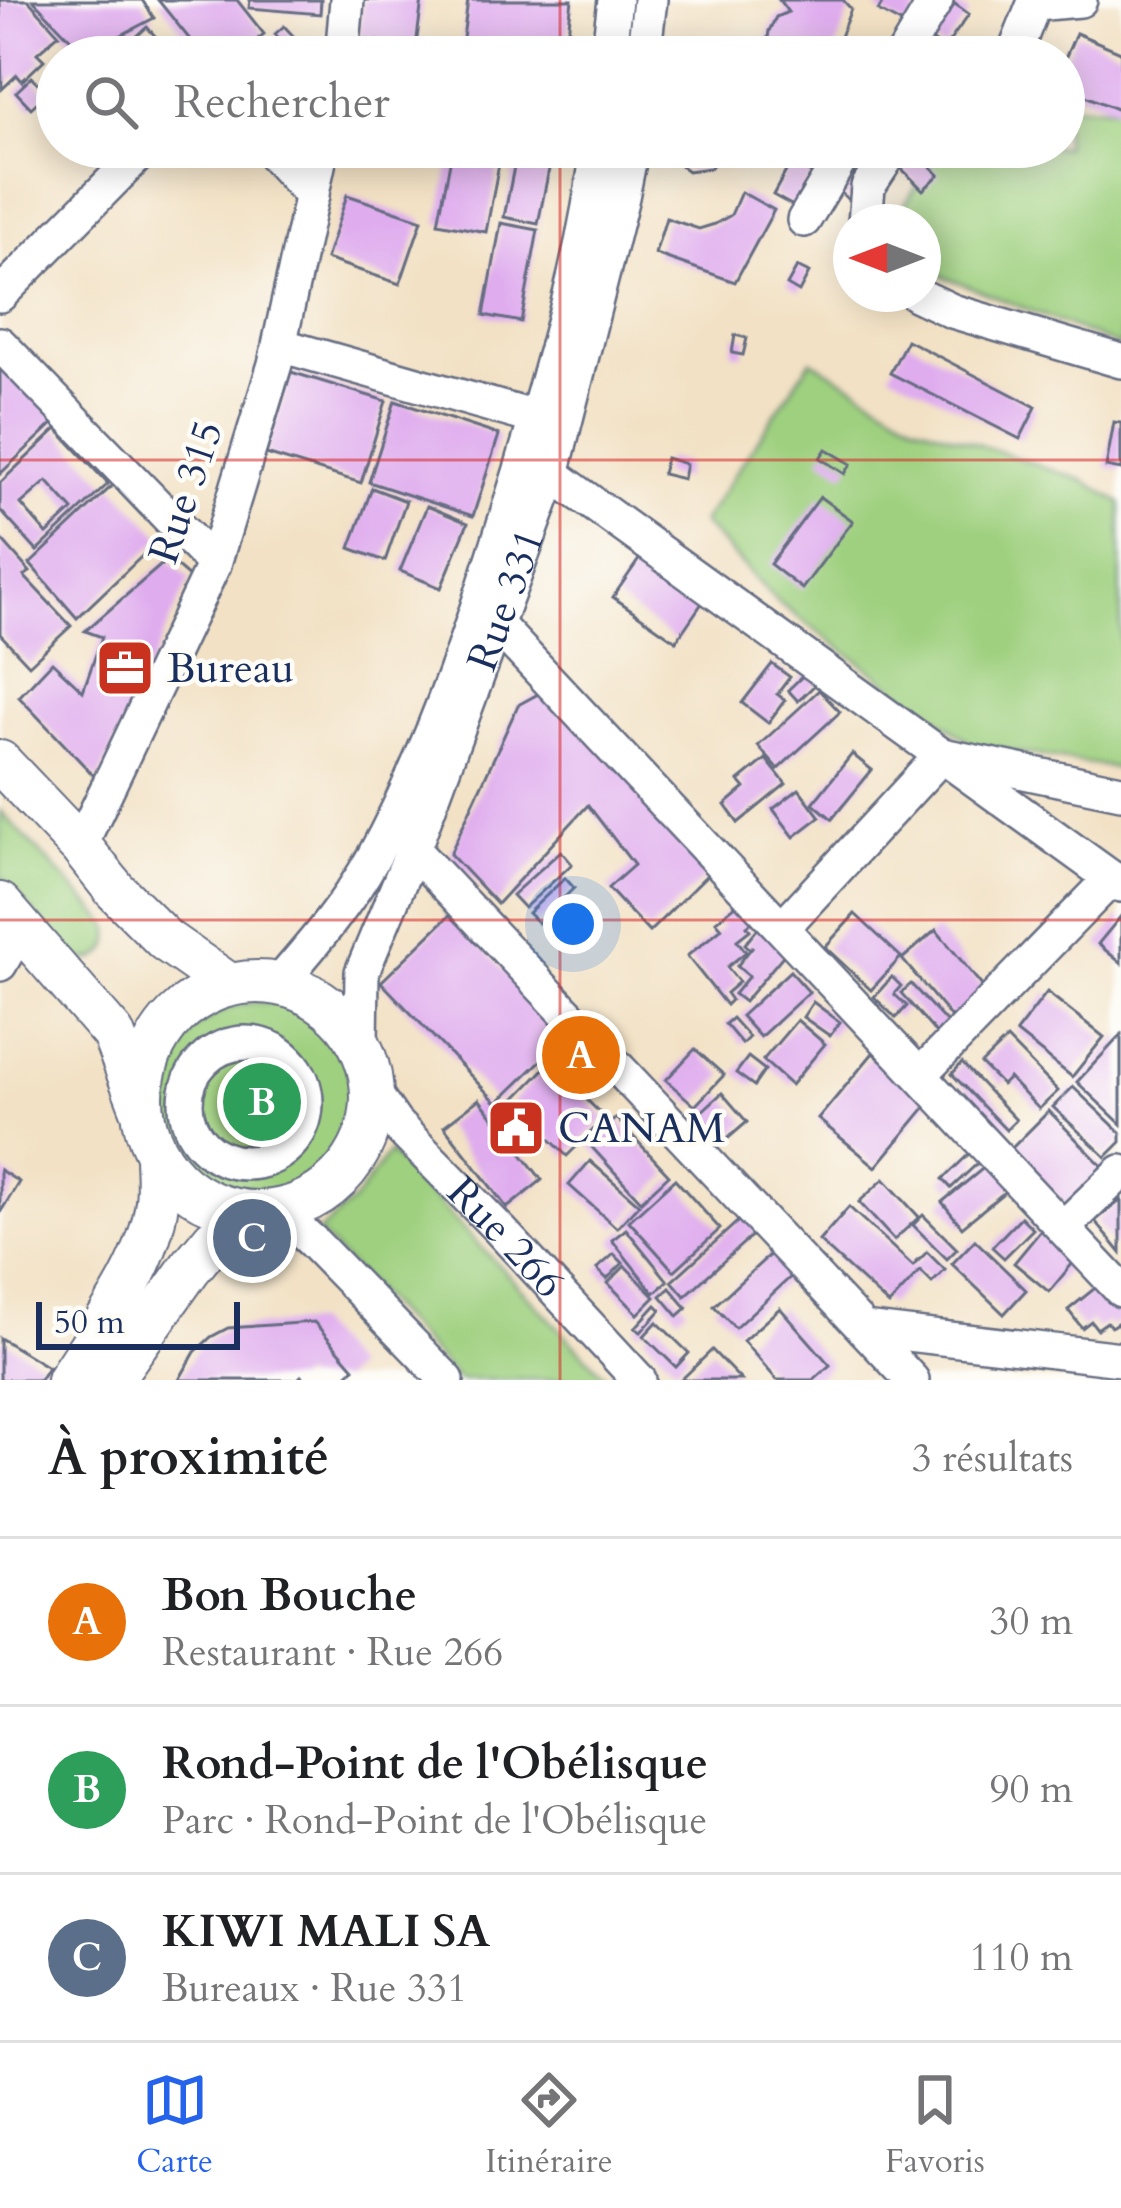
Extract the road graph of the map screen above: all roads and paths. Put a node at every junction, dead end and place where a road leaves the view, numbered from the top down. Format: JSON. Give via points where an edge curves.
{"nodes":[{"id":1,"x":347,"y":0,"type":"edge"},
{"id":2,"x":615,"y":0,"type":"edge"},
{"id":3,"x":650,"y":0,"type":"edge"},
{"id":4,"x":936,"y":0,"type":"edge"},
{"id":5,"x":1080,"y":0,"type":"edge"},
{"id":6,"x":344,"y":36,"type":"edge"},
{"id":7,"x":611,"y":36,"type":"edge"},
{"id":8,"x":646,"y":36,"type":"edge"},
{"id":9,"x":915,"y":36,"type":"edge"},
{"id":10,"x":1021,"y":36,"type":"edge"},
{"id":11,"x":125,"y":168,"type":"edge"},
{"id":12,"x":286,"y":168,"type":"edge"},
{"id":13,"x":318,"y":168,"type":"edge"},
{"id":14,"x":596,"y":168,"type":"edge"},
{"id":15,"x":628,"y":168,"type":"edge"},
{"id":16,"x":835,"y":168,"type":"edge"},
{"id":17,"x":880,"y":168,"type":"edge"},
{"id":18,"x":312,"y":196,"type":"junction"},
{"id":19,"x":867,"y":204,"type":"edge"},
{"id":20,"x":804,"y":220,"type":"dead end"},
{"id":21,"x":0,"y":295,"type":"edge"},
{"id":22,"x":941,"y":306,"type":"edge"},
{"id":23,"x":0,"y":344,"type":"edge"},
{"id":24,"x":280,"y":345,"type":"junction"},
{"id":25,"x":1121,"y":361,"type":"edge"},
{"id":26,"x":536,"y":418,"type":"junction"},
{"id":27,"x":552,"y":473,"type":"junction"},
{"id":28,"x":214,"y":564,"type":"junction"},
{"id":29,"x":496,"y":624,"type":"junction"},
{"id":30,"x":942,"y":755,"type":"junction"},
{"id":31,"x":0,"y":762,"type":"edge"},
{"id":32,"x":1121,"y":793,"type":"edge"},
{"id":33,"x":80,"y":847,"type":"junction"},
{"id":34,"x":412,"y":850,"type":"junction"},
{"id":35,"x":1116,"y":881,"type":"edge"},
{"id":36,"x":10,"y":915,"type":"edge"},
{"id":37,"x":782,"y":928,"type":"junction"},
{"id":38,"x":0,"y":964,"type":"edge"},
{"id":39,"x":280,"y":982,"type":"junction"},
{"id":40,"x":228,"y":984,"type":"junction"},
{"id":41,"x":361,"y":1044,"type":"junction"},
{"id":42,"x":920,"y":1076,"type":"junction"},
{"id":43,"x":373,"y":1090,"type":"junction"},
{"id":44,"x":143,"y":1111,"type":"junction"},
{"id":45,"x":157,"y":1154,"type":"junction"},
{"id":46,"x":1121,"y":1172,"type":"edge"},
{"id":47,"x":267,"y":1210,"type":"junction"},
{"id":48,"x":1063,"y":1228,"type":"junction"},
{"id":49,"x":1121,"y":1290,"type":"edge"},
{"id":50,"x":864,"y":1329,"type":"junction"},
{"id":51,"x":1104,"y":1365,"type":"edge"},
{"id":52,"x":115,"y":1378,"type":"edge"},
{"id":53,"x":68,"y":1380,"type":"edge"},
{"id":54,"x":446,"y":1380,"type":"edge"},
{"id":55,"x":639,"y":1380,"type":"edge"},
{"id":56,"x":912,"y":1380,"type":"edge"}],
"edges":[{"from":1,"to":6,"type":"street"},
{"from":2,"to":7,"type":"street"},
{"from":3,"to":8,"type":"street"},
{"from":4,"to":9,"type":"street"},
{"from":5,"to":10,"type":"street","via":[[1034,4]]},
{"from":11,"to":21,"type":"street"},
{"from":12,"to":18,"type":"street"},
{"from":13,"to":18,"type":"street","name":"Rue 315"},
{"from":14,"to":26,"type":"street","name":"Rue 331"},
{"from":15,"to":27,"type":"street","name":"Rue 331"},
{"from":16,"to":20,"type":"street"},
{"from":17,"to":19,"type":"street"},
{"from":18,"to":24,"type":"street","name":"Rue 315"},
{"from":22,"to":25,"type":"street"},
{"from":23,"to":28,"type":"street"},
{"from":24,"to":26,"type":"street"},
{"from":24,"to":28,"type":"street","name":"Rue 315"},
{"from":26,"to":39,"type":"street","name":"Rue 331","via":[[439,718],[372,860]]},
{"from":27,"to":29,"type":"street","name":"Rue 331"},
{"from":27,"to":30,"type":"street"},
{"from":28,"to":33,"type":"street","name":"Rue 315"},
{"from":29,"to":34,"type":"street","name":"Rue 331"},
{"from":29,"to":37,"type":"street"},
{"from":30,"to":32,"type":"street"},
{"from":30,"to":35,"type":"street"},
{"from":30,"to":37,"type":"street"},
{"from":31,"to":33,"type":"main road"},
{"from":33,"to":40,"type":"main road","via":[[164,940]]},
{"from":34,"to":41,"type":"street","name":"Rue 331","via":[[362,972]]},
{"from":34,"to":50,"type":"street"},
{"from":35,"to":42,"type":"street"},
{"from":36,"to":38,"type":"street"},
{"from":36,"to":44,"type":"main road","via":[[113,1034]]},
{"from":37,"to":42,"type":"street"},
{"from":39,"to":40,"type":"main road"},
{"from":39,"to":41,"type":"main road","via":[[328,1004]]},
{"from":40,"to":44,"type":"main road","via":[[190,1002],[161,1032],[145,1070]]},
{"from":41,"to":43,"type":"main road"},
{"from":42,"to":48,"type":"street"},
{"from":43,"to":47,"type":"main road","via":[[366,1138],[341,1178],[301,1205]]},
{"from":43,"to":55,"type":"street","name":"Rue 266","via":[[395,1123]]},
{"from":44,"to":45,"type":"main road"},
{"from":45,"to":47,"type":"main road","via":[[198,1197]]},
{"from":45,"to":53,"type":"main road","via":[[150,1235]]},
{"from":46,"to":48,"type":"street"},
{"from":47,"to":52,"type":"main road","via":[[214,1239]]},
{"from":47,"to":54,"type":"street","via":[[311,1241]]},
{"from":48,"to":49,"type":"street"},
{"from":50,"to":51,"type":"street"},
{"from":50,"to":56,"type":"street"}]}
